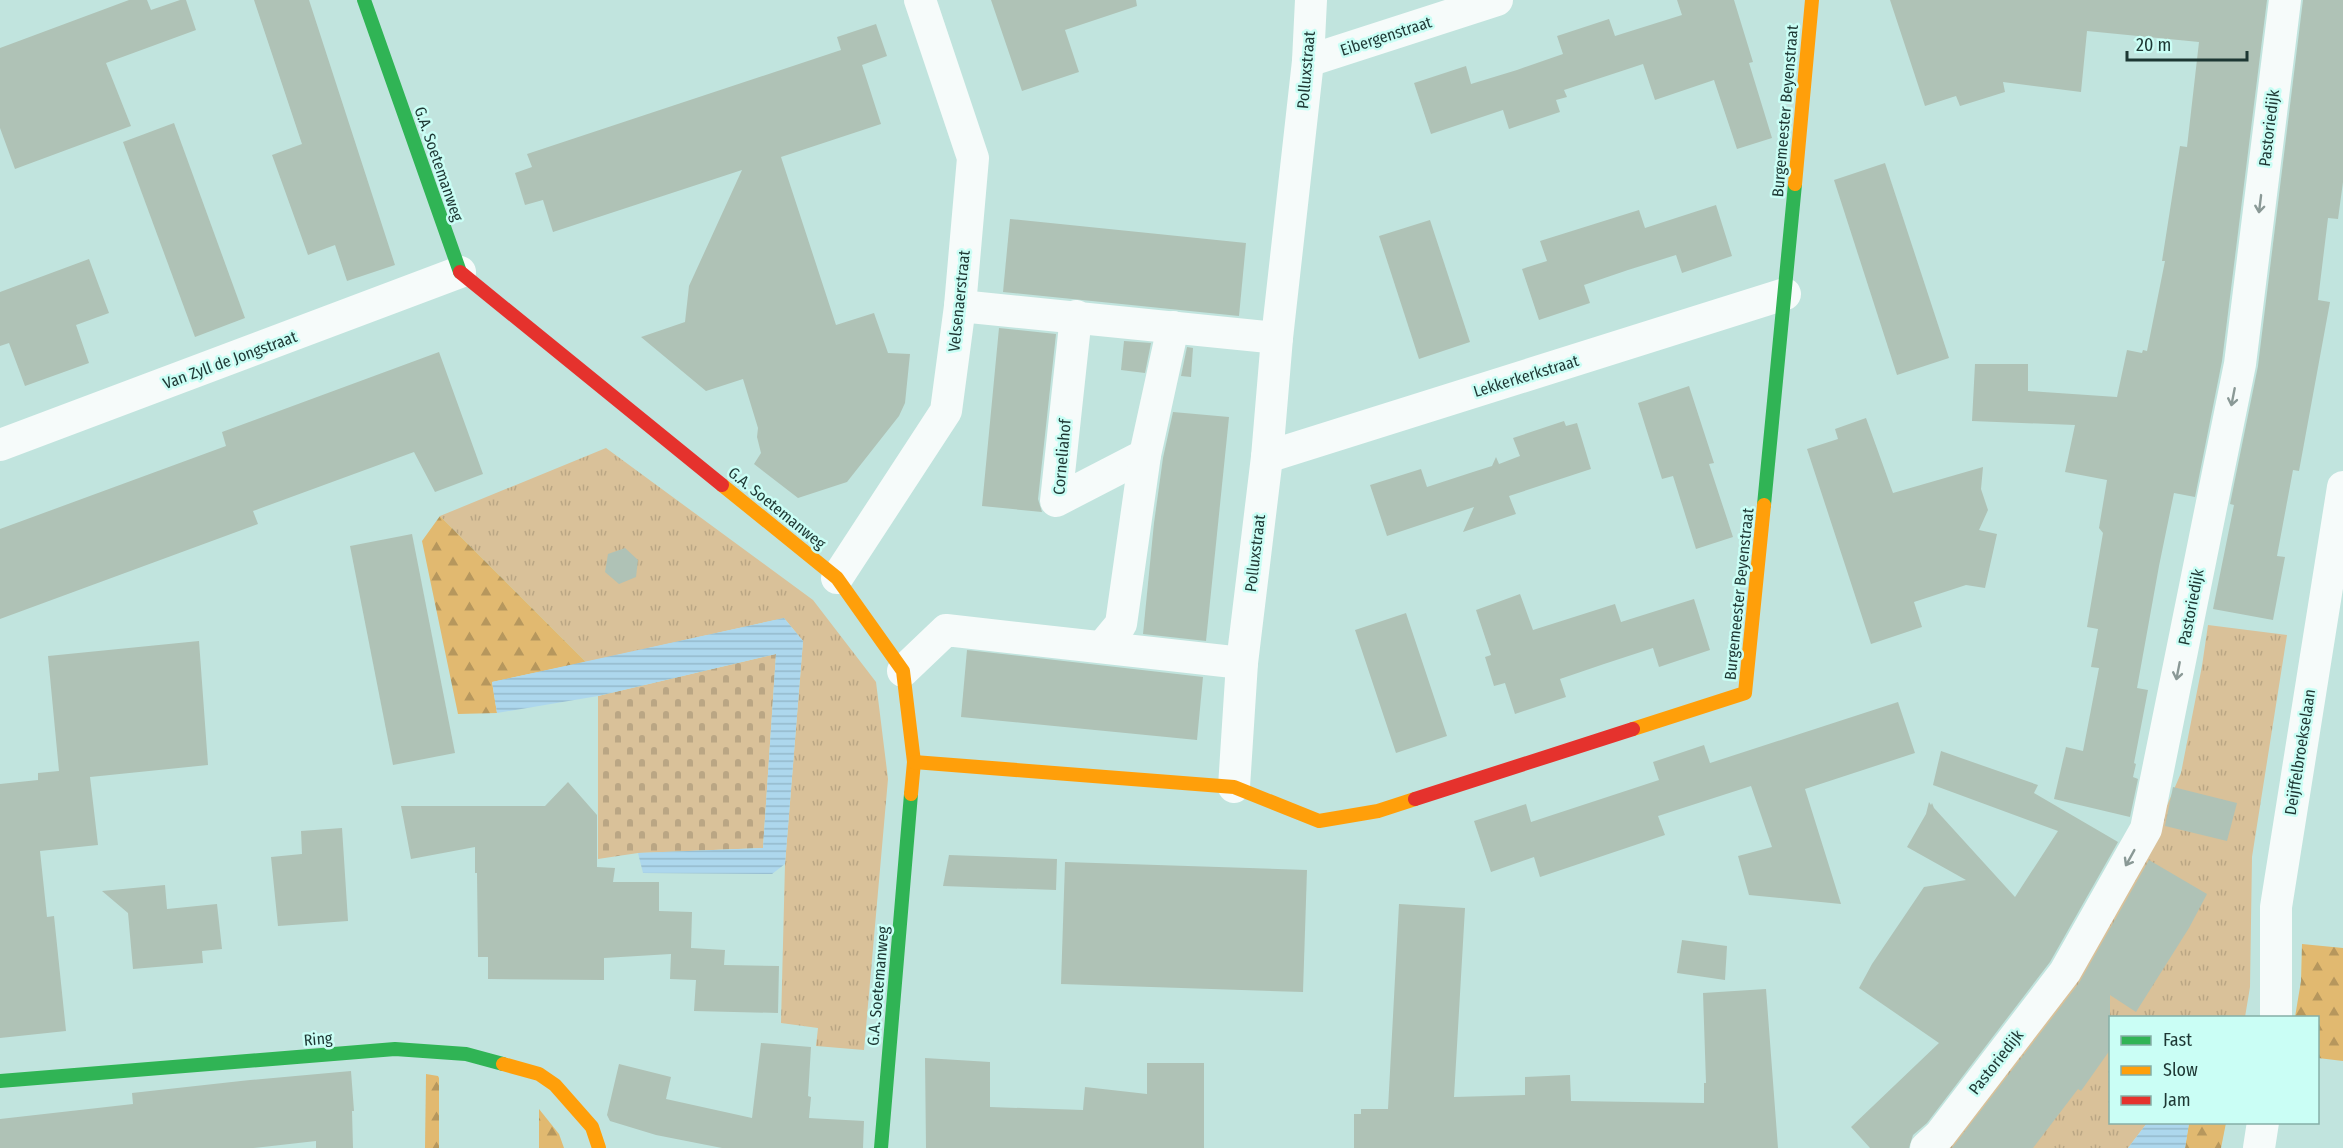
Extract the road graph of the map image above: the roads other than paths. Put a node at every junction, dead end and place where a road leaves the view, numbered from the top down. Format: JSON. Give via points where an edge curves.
{"nodes":[{"id":1,"x":364,"y":0,"type":"edge"},
{"id":2,"x":920,"y":0,"type":"edge"},
{"id":3,"x":1311,"y":0,"type":"edge"},
{"id":4,"x":1497,"y":0,"type":"edge"},
{"id":5,"x":1812,"y":0,"type":"edge"},
{"id":6,"x":2285,"y":0,"type":"edge"},
{"id":7,"x":1308,"y":61,"type":"junction"},
{"id":8,"x":460,"y":272,"type":"junction"},
{"id":9,"x":1785,"y":294,"type":"junction"},
{"id":10,"x":960,"y":306,"type":"junction"},
{"id":11,"x":1076,"y":316,"type":"junction"},
{"id":12,"x":1173,"y":327,"type":"junction"},
{"id":13,"x":1277,"y":338,"type":"junction"},
{"id":14,"x":0,"y":445,"type":"edge"},
{"id":15,"x":1145,"y":455,"type":"junction"},
{"id":16,"x":1267,"y":457,"type":"junction"},
{"id":17,"x":2343,"y":487,"type":"edge"},
{"id":18,"x":837,"y":578,"type":"junction"},
{"id":19,"x":1102,"y":647,"type":"junction"},
{"id":20,"x":1242,"y":663,"type":"junction"},
{"id":21,"x":903,"y":670,"type":"junction"},
{"id":22,"x":914,"y":762,"type":"junction"},
{"id":23,"x":1234,"y":787,"type":"junction"},
{"id":24,"x":2276,"y":1016,"type":"edge"},
{"id":25,"x":0,"y":1081,"type":"edge"},
{"id":26,"x":2264,"y":1124,"type":"edge"},
{"id":27,"x":599,"y":1148,"type":"edge"},
{"id":28,"x":880,"y":1148,"type":"edge"},
{"id":29,"x":1926,"y":1148,"type":"edge"},
{"id":30,"x":2259,"y":1148,"type":"edge"}],
"edges":[{"from":1,"to":8,"type":"street","name":"G.A. Soetemanweg"},
{"from":2,"to":10,"type":"street","name":"Velsenaerstraat","via":[[973,158]]},
{"from":3,"to":7,"type":"street","name":"Polluxstraat"},
{"from":4,"to":7,"type":"street","name":"Eibergenstraat"},
{"from":5,"to":9,"type":"street","name":"Burgemeester Beyenstraat"},
{"from":6,"to":29,"type":"street","name":"Pastoriedijk","one_way":true,"via":[[2240,364],[2146,829],[2065,972]]},
{"from":7,"to":13,"type":"street","name":"Polluxstraat"},
{"from":8,"to":14,"type":"street","name":"Van Zyll de Jongstraat"},
{"from":8,"to":18,"type":"street","name":"G.A. Soetemanweg"},
{"from":9,"to":16,"type":"street","name":"Lekkerkerkstraat"},
{"from":9,"to":23,"type":"street","name":"Burgemeester Beyenstraat","via":[[1745,693],[1378,811],[1319,821]]},
{"from":10,"to":11,"type":"street"},
{"from":10,"to":18,"type":"street","name":"Velsenaerstraat","via":[[946,411]]},
{"from":11,"to":12,"type":"street"},
{"from":11,"to":15,"type":"street","name":"Corneliahof","via":[[1056,501]]},
{"from":12,"to":13,"type":"street"},
{"from":12,"to":15,"type":"street"},
{"from":13,"to":16,"type":"street","name":"Polluxstraat"},
{"from":15,"to":19,"type":"street","via":[[1121,624]]},
{"from":16,"to":20,"type":"street","name":"Polluxstraat"},
{"from":17,"to":24,"type":"street","name":"Deijffelbroekselaan","via":[[2276,907]]},
{"from":18,"to":21,"type":"street","name":"G.A. Soetemanweg"},
{"from":19,"to":20,"type":"street"},
{"from":19,"to":21,"type":"street","via":[[946,630]]},
{"from":20,"to":23,"type":"street","name":"Polluxstraat"},
{"from":21,"to":22,"type":"street","name":"G.A. Soetemanweg"},
{"from":22,"to":23,"type":"street"},
{"from":22,"to":28,"type":"street","name":"G.A. Soetemanweg"},
{"from":25,"to":27,"type":"street","name":"Ring","via":[[395,1049],[466,1054],[540,1074],[555,1084],[592,1127]]},
{"from":26,"to":30,"type":"street"}]}
